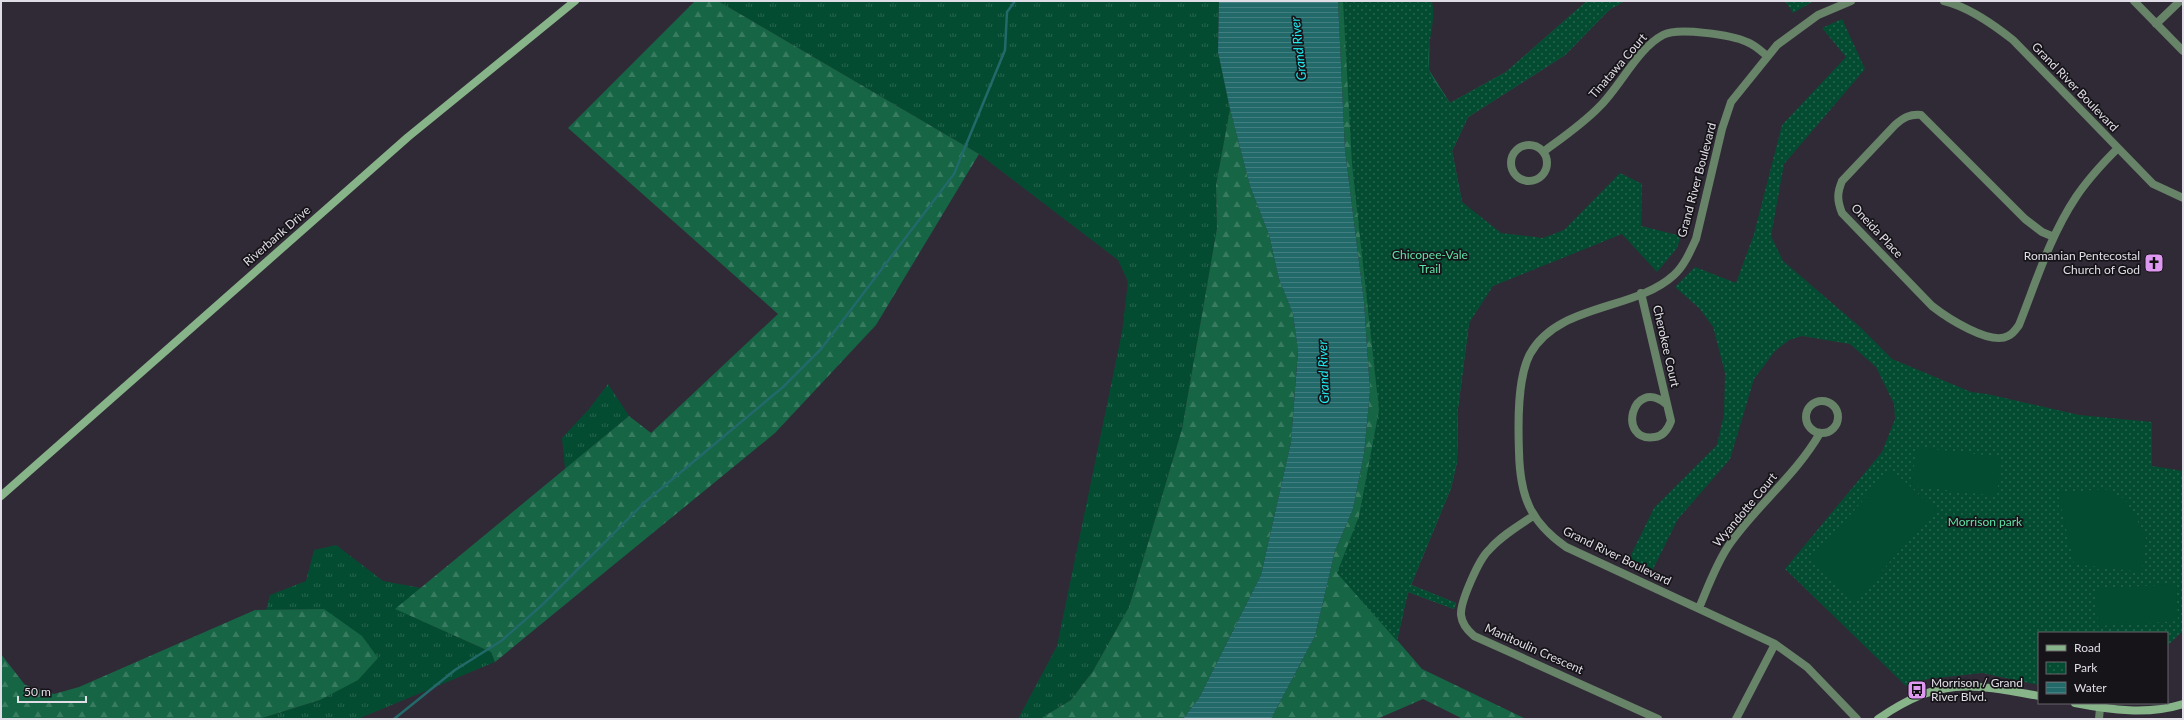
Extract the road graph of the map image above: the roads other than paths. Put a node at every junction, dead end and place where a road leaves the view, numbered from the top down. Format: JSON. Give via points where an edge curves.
{"nodes":[{"id":1,"x":575,"y":1,"type":"edge"},
{"id":2,"x":1851,"y":1,"type":"edge"},
{"id":3,"x":1947,"y":1,"type":"edge"},
{"id":4,"x":2134,"y":1,"type":"edge"},
{"id":5,"x":2180,"y":1,"type":"edge"},
{"id":6,"x":2156,"y":24,"type":"junction"},
{"id":7,"x":2183,"y":51,"type":"edge"},
{"id":8,"x":1767,"y":56,"type":"junction"},
{"id":9,"x":2117,"y":149,"type":"junction"},
{"id":10,"x":1544,"y":152,"type":"junction"},
{"id":11,"x":2183,"y":198,"type":"edge"},
{"id":12,"x":2054,"y":237,"type":"junction"},
{"id":13,"x":1642,"y":293,"type":"junction"},
{"id":14,"x":1666,"y":404,"type":"junction"},
{"id":15,"x":1820,"y":433,"type":"junction"},
{"id":16,"x":1,"y":496,"type":"edge"},
{"id":17,"x":1533,"y":516,"type":"junction"},
{"id":18,"x":1699,"y":608,"type":"junction"},
{"id":19,"x":1775,"y":644,"type":"junction"},
{"id":20,"x":2038,"y":696,"type":"edge"},
{"id":21,"x":2080,"y":704,"type":"edge"},
{"id":22,"x":2183,"y":704,"type":"edge"},
{"id":23,"x":2100,"y":708,"type":"junction"},
{"id":24,"x":1658,"y":719,"type":"edge"},
{"id":25,"x":1736,"y":719,"type":"edge"},
{"id":26,"x":1857,"y":719,"type":"edge"},
{"id":27,"x":1878,"y":719,"type":"edge"},
{"id":28,"x":2099,"y":719,"type":"edge"}],
"edges":[{"from":1,"to":16,"type":"street","name":"Riverbank Drive","via":[[408,137]]},
{"from":2,"to":8,"type":"street","name":"Grand River Boulevard","via":[[1806,22]]},
{"from":3,"to":9,"type":"street","name":"Grand River Boulevard","via":[[1982,18],[2013,40]]},
{"from":4,"to":6,"type":"street"},
{"from":5,"to":6,"type":"street"},
{"from":6,"to":7,"type":"street"},
{"from":8,"to":10,"type":"street","name":"Tinatawa Court","via":[[1754,45],[1739,39],[1688,31],[1675,31],[1663,35],[1640,55],[1600,107]]},
{"from":8,"to":13,"type":"street","name":"Grand River Boulevard","via":[[1731,102],[1722,129],[1696,239],[1689,253],[1682,266],[1668,280]]},
{"from":9,"to":11,"type":"street","name":"Grand River Boulevard","via":[[2153,184]]},
{"from":9,"to":12,"type":"street","name":"Oneida Place","via":[[2079,193]]},
{"from":10,"to":10,"type":"street","via":[[1531,145],[1519,149],[1512,158],[1512,167],[1518,178],[1530,182],[1542,177],[1547,168]]},
{"from":12,"to":12,"type":"street","name":"Oneida Place","via":[[2042,232],[2025,219],[1921,115],[1912,114],[1895,124],[1842,181],[1838,192],[1842,212],[1932,306],[1946,317],[1990,337],[2008,337],[2019,325]]},
{"from":13,"to":14,"type":"street","name":"Cherokee Court","via":[[1666,392]]},
{"from":13,"to":17,"type":"street","name":"Grand River Boulevard","via":[[1562,323],[1541,339],[1530,354],[1521,388],[1519,456],[1523,491]]},
{"from":14,"to":14,"type":"street","name":"Cherokee Court","via":[[1654,398],[1645,398],[1639,402],[1631,413],[1635,430],[1649,438],[1659,437],[1665,433],[1671,421]]},
{"from":15,"to":15,"type":"street","name":"Wyandotte Court","via":[[1831,430],[1838,421],[1836,408],[1824,400],[1812,404],[1806,416],[1810,427]]},
{"from":15,"to":18,"type":"street","name":"Wyandotte Court","via":[[1808,454],[1730,544],[1718,562]]},
{"from":17,"to":18,"type":"street","name":"Grand River Boulevard","via":[[1550,536],[1566,547]]},
{"from":17,"to":24,"type":"street","name":"Manitoulin Crescent","via":[[1496,542],[1481,562],[1462,607],[1461,615],[1465,627],[1474,636]]},
{"from":18,"to":19,"type":"street","name":"Grand River Boulevard"},
{"from":19,"to":25,"type":"street"},
{"from":19,"to":26,"type":"street","name":"Grand River Boulevard","via":[[1807,667]]},
{"from":20,"to":27,"type":"street","via":[[1991,687],[1955,686],[1917,696]]},
{"from":21,"to":23,"type":"street"},
{"from":22,"to":23,"type":"street","via":[[2152,711]]},
{"from":23,"to":28,"type":"street"}]}
